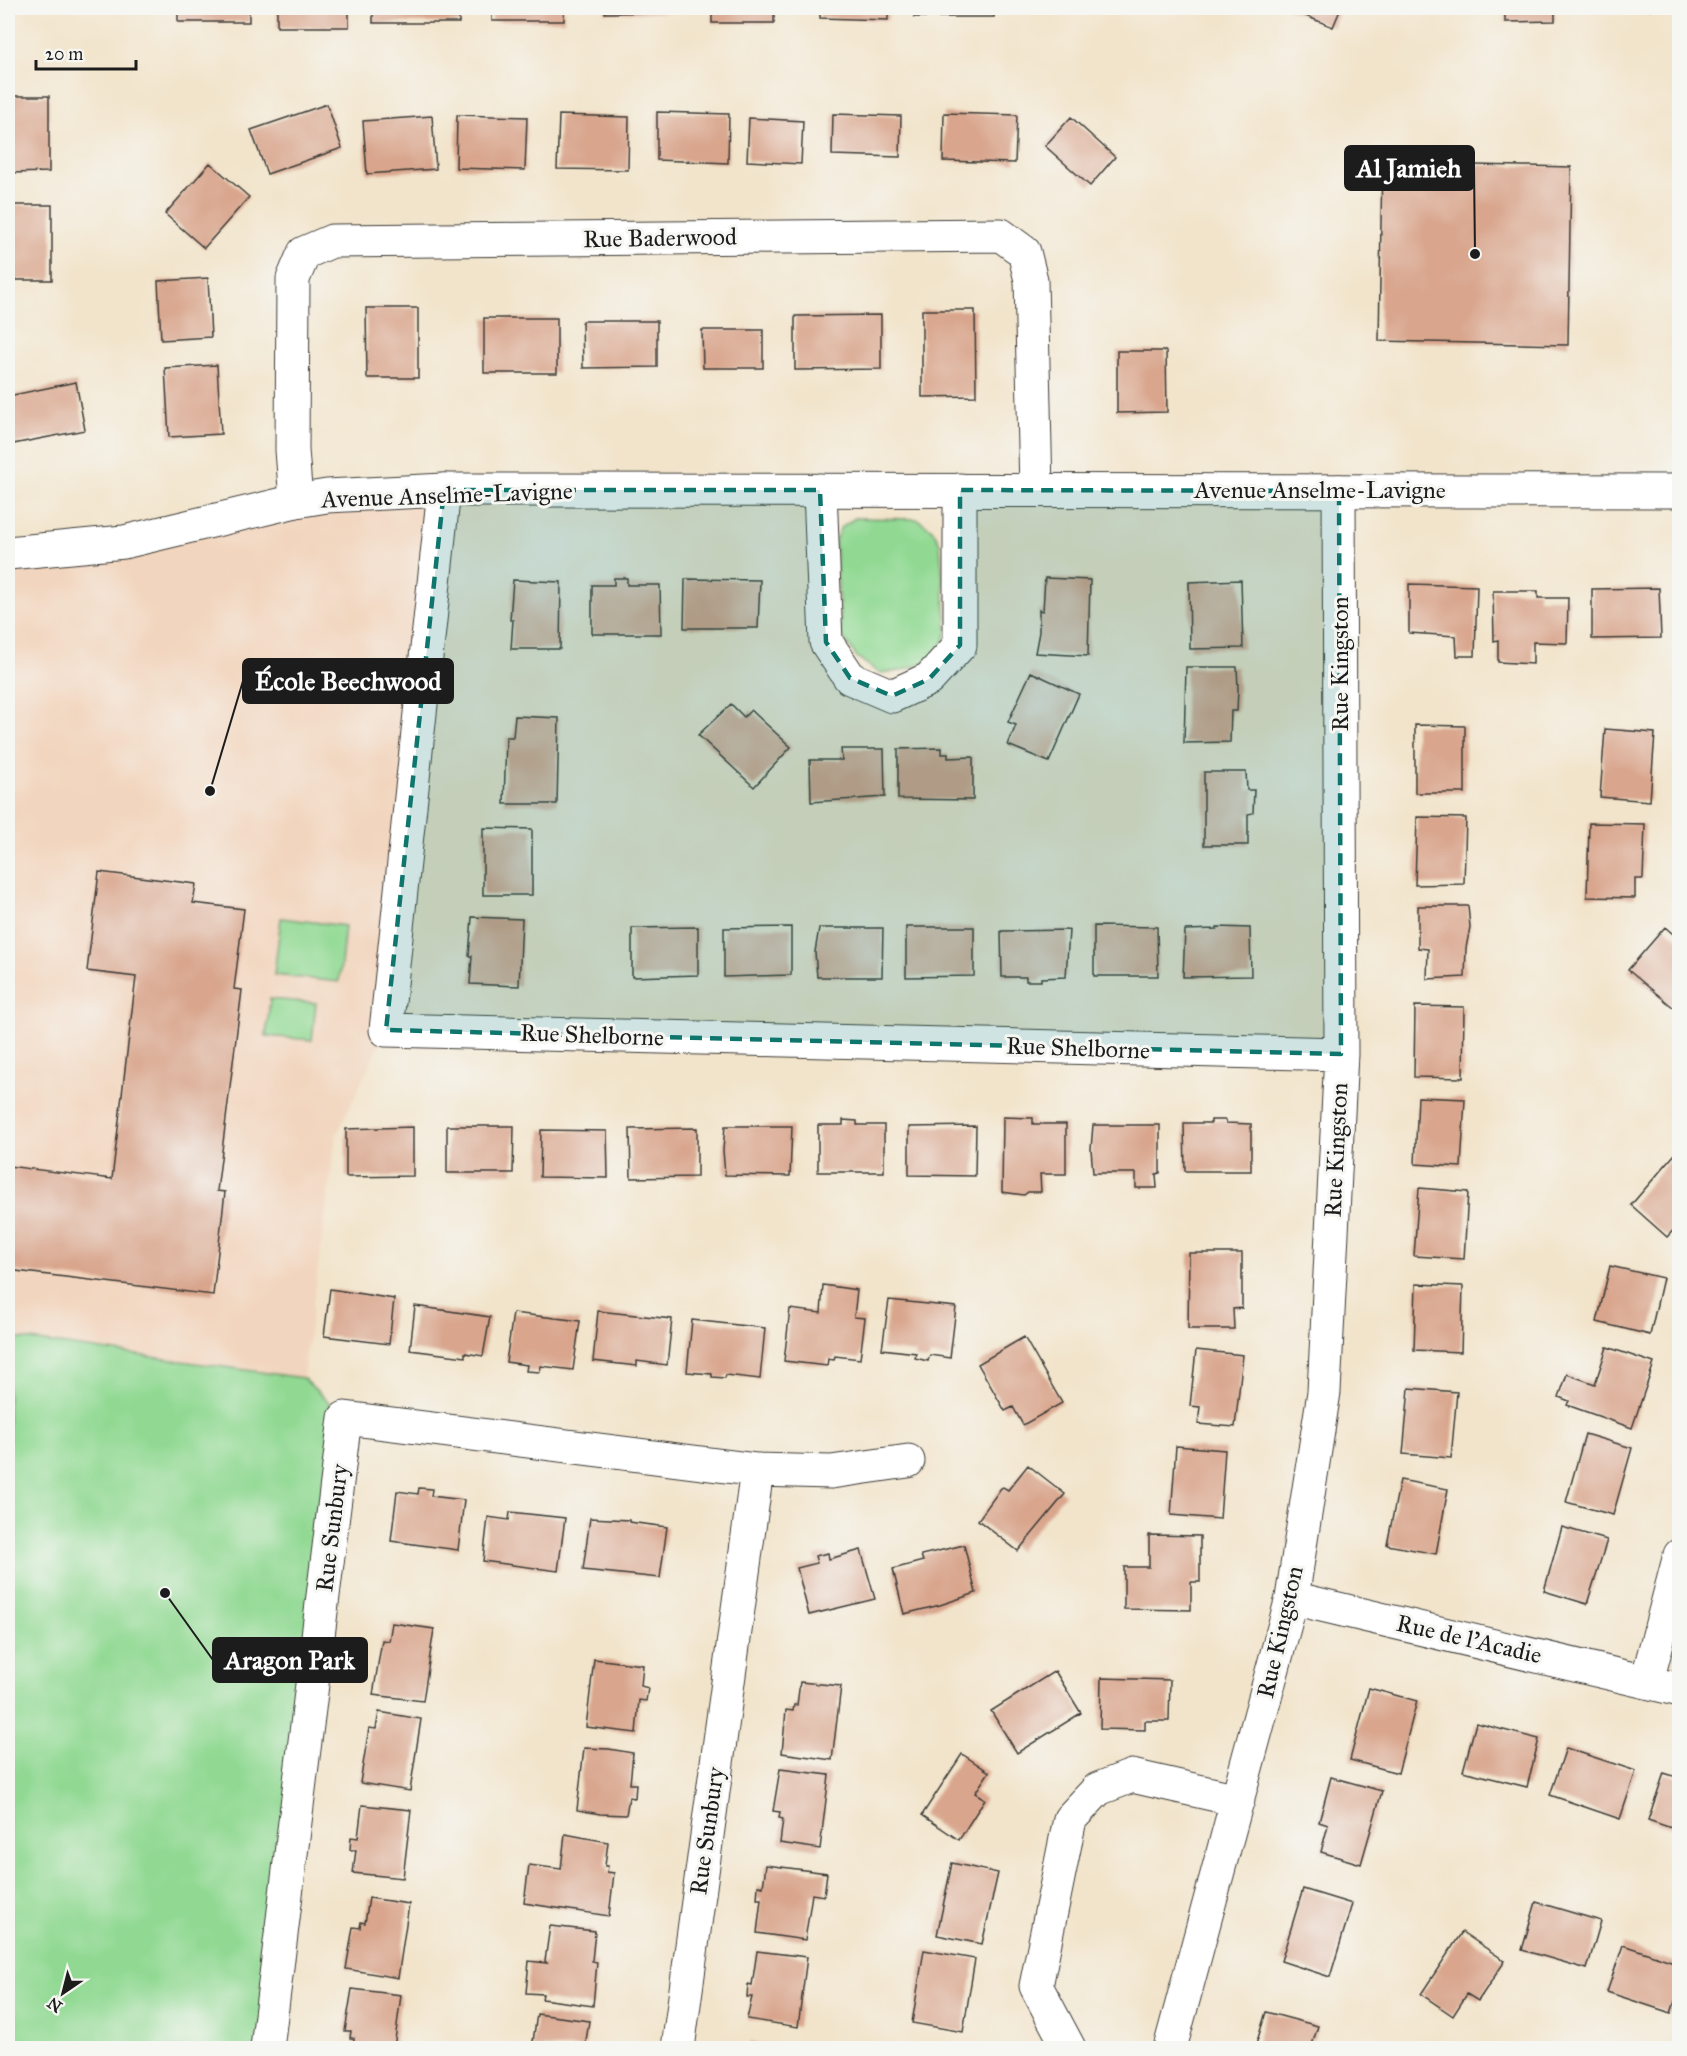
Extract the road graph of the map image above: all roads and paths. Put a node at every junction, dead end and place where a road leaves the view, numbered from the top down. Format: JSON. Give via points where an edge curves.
{"nodes":[{"id":1,"x":444,"y":490,"type":"junction"},
{"id":2,"x":820,"y":490,"type":"junction"},
{"id":3,"x":960,"y":490,"type":"junction"},
{"id":4,"x":1036,"y":490,"type":"junction"},
{"id":5,"x":1339,"y":491,"type":"junction"},
{"id":6,"x":1680,"y":491,"type":"edge"},
{"id":7,"x":296,"y":501,"type":"junction"},
{"id":8,"x":8,"y":553,"type":"edge"},
{"id":9,"x":1341,"y":1054,"type":"junction"},
{"id":10,"x":908,"y":1461,"type":"dead end"},
{"id":11,"x":757,"y":1470,"type":"junction"},
{"id":12,"x":1680,"y":1556,"type":"edge"},
{"id":13,"x":1292,"y":1598,"type":"junction"},
{"id":14,"x":1647,"y":1681,"type":"junction"},
{"id":15,"x":1680,"y":1690,"type":"edge"},
{"id":16,"x":1238,"y":1800,"type":"junction"},
{"id":17,"x":267,"y":2049,"type":"edge"},
{"id":18,"x":678,"y":2049,"type":"edge"},
{"id":19,"x":1069,"y":2049,"type":"edge"},
{"id":20,"x":1170,"y":2049,"type":"edge"}],
"edges":[{"from":1,"to":2,"type":"street","name":"Avenue Anselme-Lavigne"},
{"from":1,"to":7,"type":"street","name":"Avenue Anselme-Lavigne"},
{"from":1,"to":9,"type":"street","name":"Rue Shelborne","via":[[386,1030]]},
{"from":2,"to":3,"type":"street","name":"Avenue Anselme-Lavigne"},
{"from":2,"to":3,"type":"street","via":[[826,642],[850,678],[892,696],[929,680],[960,645]]},
{"from":3,"to":4,"type":"street","name":"Avenue Anselme-Lavigne"},
{"from":4,"to":5,"type":"street","name":"Avenue Anselme-Lavigne"},
{"from":4,"to":7,"type":"street","name":"Rue Baderwood","via":[[1031,280],[1024,252],[1001,235],[332,241],[304,253],[293,279],[292,450]]},
{"from":5,"to":6,"type":"street","name":"Avenue Anselme-Lavigne"},
{"from":5,"to":9,"type":"street","name":"Rue Kingston"},
{"from":7,"to":8,"type":"street","name":"Avenue Anselme-Lavigne","via":[[124,542]]},
{"from":9,"to":13,"type":"street","name":"Rue Kingston","via":[[1324,1392]]},
{"from":10,"to":11,"type":"street","name":"Rue Sunbury","via":[[831,1472]]},
{"from":11,"to":17,"type":"street","name":"Rue Sunbury","via":[[345,1418]]},
{"from":11,"to":18,"type":"street","name":"Rue Sunbury"},
{"from":12,"to":14,"type":"street"},
{"from":13,"to":14,"type":"street","name":"Rue de l'Acadie"},
{"from":13,"to":16,"type":"street","name":"Rue Kingston"},
{"from":14,"to":15,"type":"street","name":"Rue de l'Acadie"},
{"from":16,"to":19,"type":"street","via":[[1132,1776],[1098,1789],[1070,1819],[1036,1986]]},
{"from":16,"to":20,"type":"street","name":"Rue Kingston"}]}
